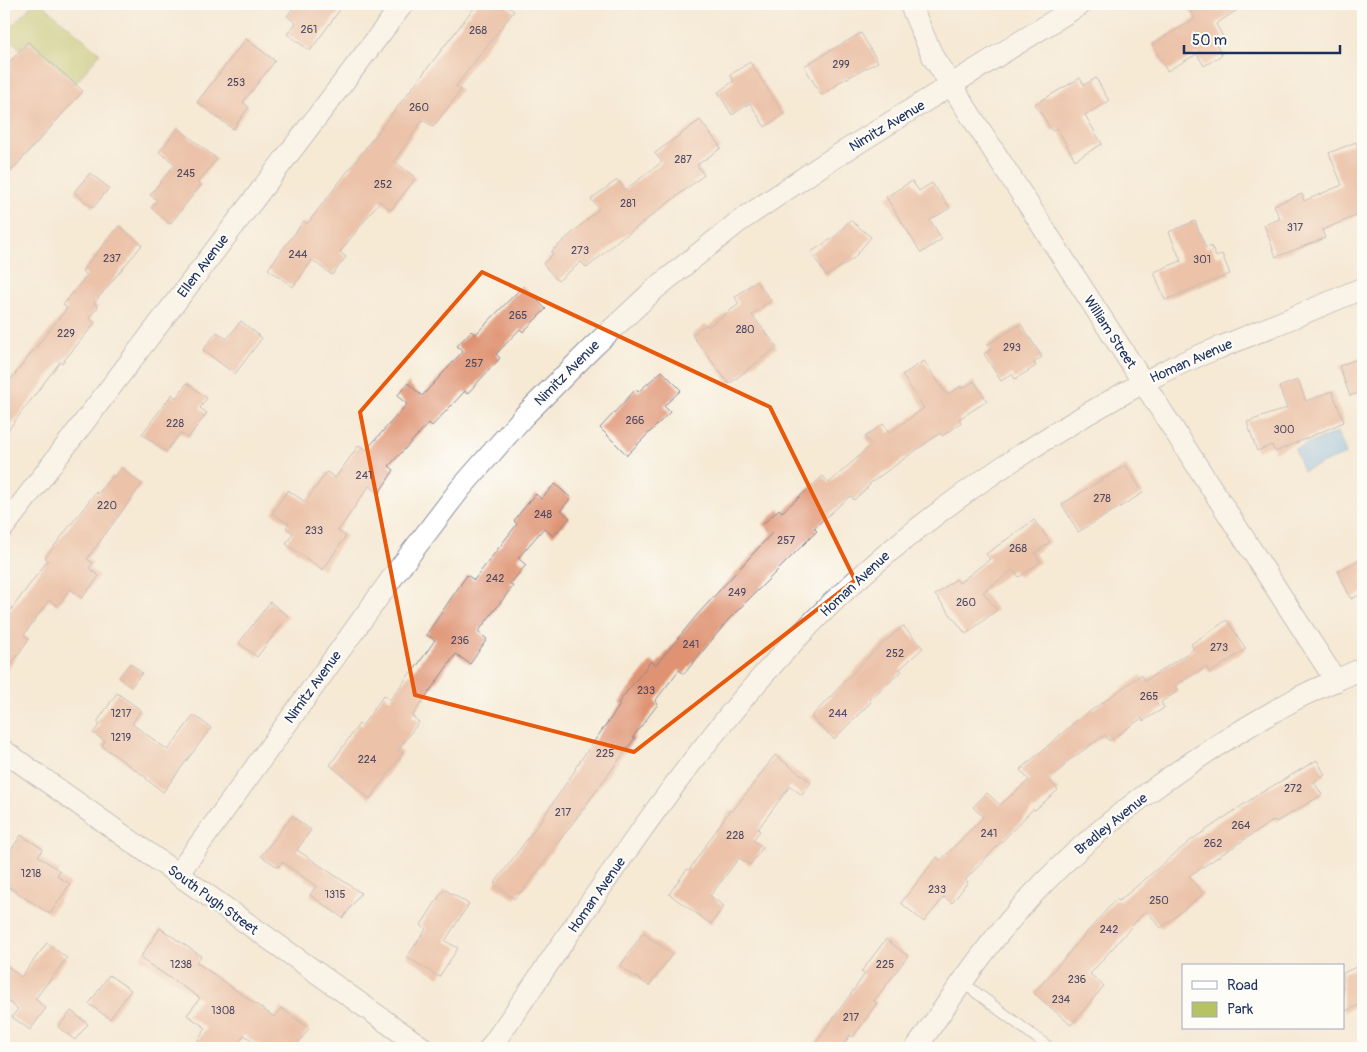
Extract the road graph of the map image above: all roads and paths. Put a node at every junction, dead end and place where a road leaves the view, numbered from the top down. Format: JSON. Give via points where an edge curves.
{"nodes":[{"id":1,"x":403,"y":4,"type":"edge"},
{"id":2,"x":910,"y":4,"type":"edge"},
{"id":3,"x":1081,"y":4,"type":"edge"},
{"id":4,"x":952,"y":86,"type":"junction"},
{"id":5,"x":1363,"y":288,"type":"edge"},
{"id":6,"x":1143,"y":383,"type":"junction"},
{"id":7,"x":4,"y":527,"type":"edge"},
{"id":8,"x":1363,"y":668,"type":"edge"},
{"id":9,"x":1336,"y":681,"type":"junction"},
{"id":10,"x":4,"y":751,"type":"edge"},
{"id":11,"x":178,"y":874,"type":"junction"},
{"id":12,"x":962,"y":982,"type":"junction"},
{"id":13,"x":423,"y":1048,"type":"edge"},
{"id":14,"x":490,"y":1048,"type":"edge"},
{"id":15,"x":916,"y":1048,"type":"edge"},
{"id":16,"x":1050,"y":1048,"type":"edge"}],
"edges":[{"from":1,"to":7,"type":"street","name":"Ellen Avenue"},
{"from":2,"to":4,"type":"street","name":"William Street","via":[[933,57]]},
{"from":3,"to":4,"type":"street","name":"Nimitz Avenue"},
{"from":4,"to":6,"type":"street","name":"William Street"},
{"from":4,"to":11,"type":"street","name":"Nimitz Avenue","via":[[824,164],[737,223],[655,289],[524,416],[460,489],[395,574]]},
{"from":5,"to":6,"type":"street","name":"Homan Avenue","via":[[1168,369]]},
{"from":6,"to":9,"type":"street","name":"William Street"},
{"from":6,"to":14,"type":"street","name":"Homan Avenue","via":[[1037,445],[937,514],[889,551],[802,633],[741,700],[643,829]]},
{"from":8,"to":9,"type":"street","name":"Bradley Avenue"},
{"from":9,"to":12,"type":"street","name":"Bradley Avenue","via":[[1295,700],[1217,747],[1128,808],[1070,857],[1001,930]]},
{"from":10,"to":11,"type":"street","name":"South Pugh Street"},
{"from":11,"to":13,"type":"street","name":"South Pugh Street"},
{"from":12,"to":15,"type":"street","name":"Bradley Avenue"},
{"from":12,"to":16,"type":"lane"}]}
